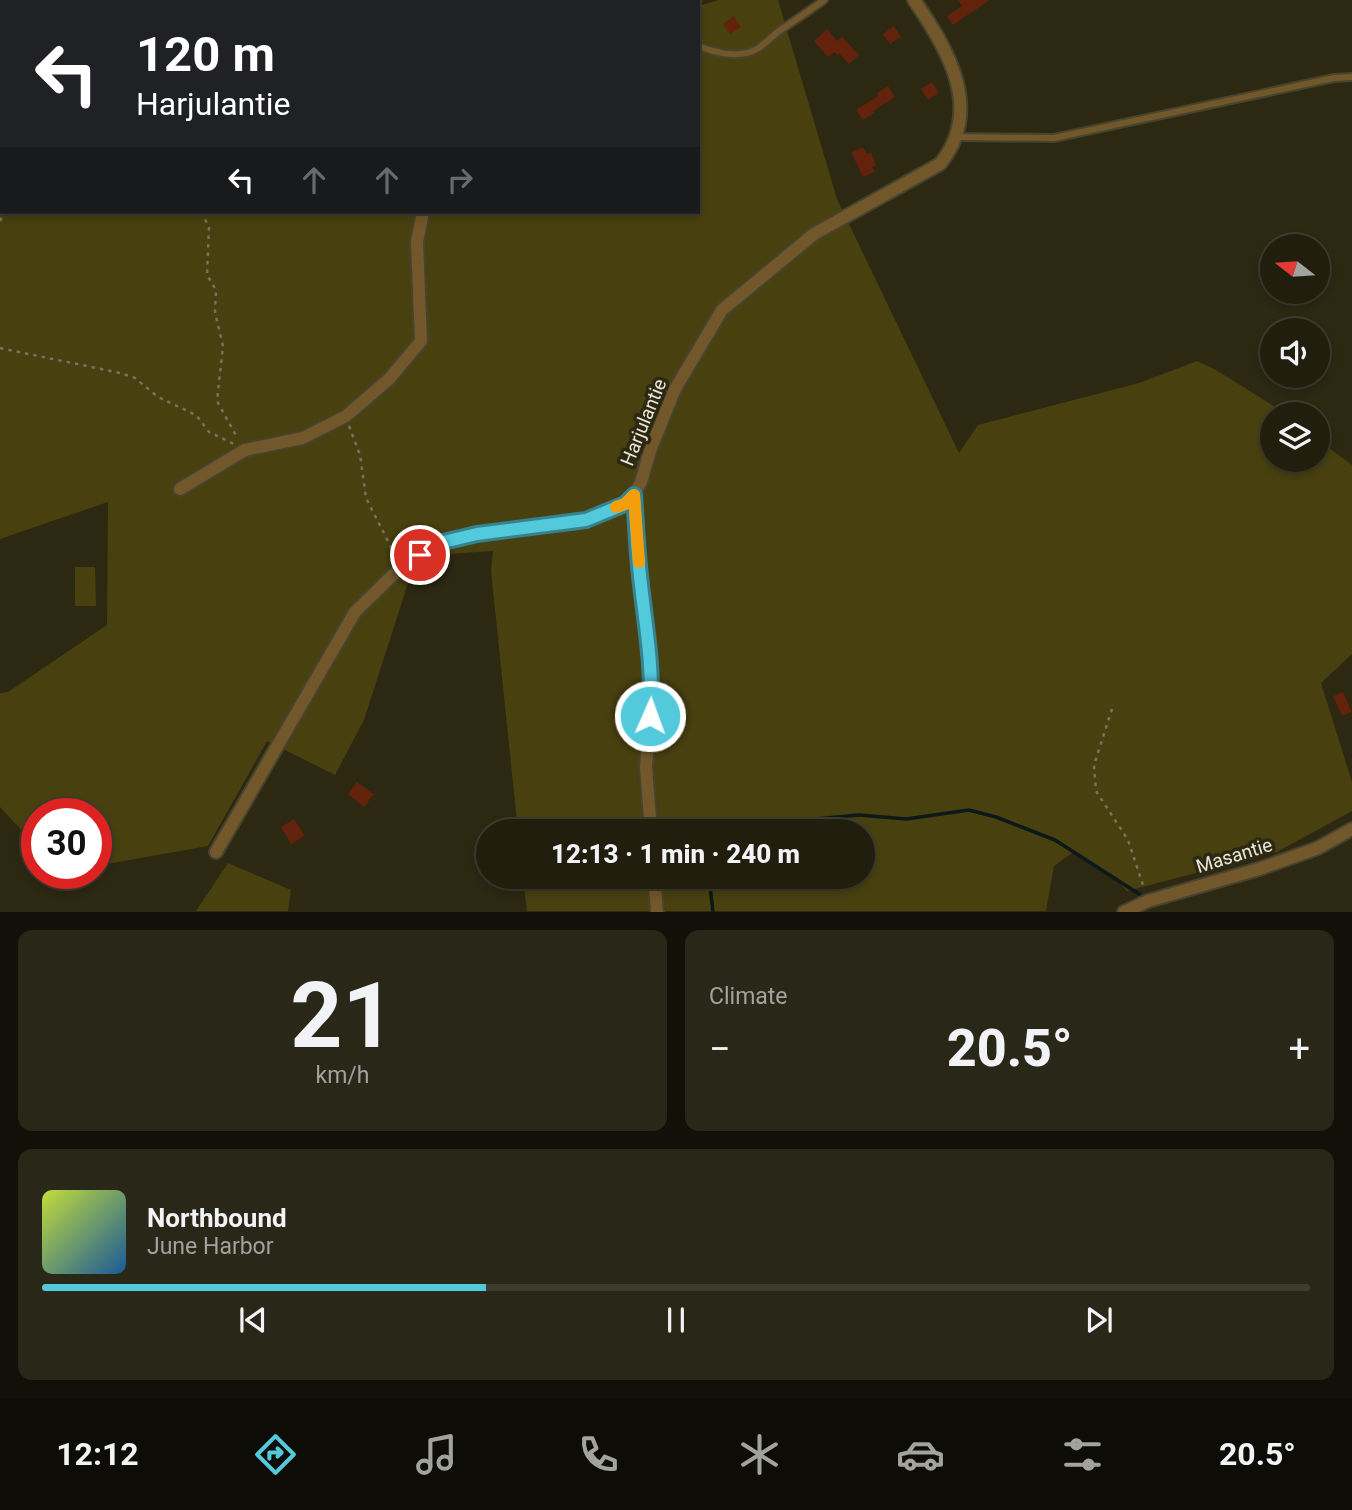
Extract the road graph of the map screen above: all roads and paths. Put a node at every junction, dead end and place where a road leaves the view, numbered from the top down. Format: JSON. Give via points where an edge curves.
{"nodes":[{"id":1,"x":824,"y":0,"type":"edge"},
{"id":2,"x":914,"y":0,"type":"edge"},
{"id":3,"x":700,"y":47,"type":"edge"},
{"id":4,"x":1352,"y":77,"type":"edge"},
{"id":5,"x":957,"y":137,"type":"junction"},
{"id":6,"x":202,"y":214,"type":"edge"},
{"id":7,"x":423,"y":214,"type":"edge"},
{"id":8,"x":0,"y":348,"type":"edge"},
{"id":9,"x":346,"y":416,"type":"junction"},
{"id":10,"x":245,"y":450,"type":"junction"},
{"id":11,"x":180,"y":489,"type":"dead end"},
{"id":12,"x":634,"y":495,"type":"junction"},
{"id":13,"x":401,"y":567,"type":"junction"},
{"id":14,"x":1112,"y":709,"type":"dead end"},
{"id":15,"x":650,"y":819,"type":"edge"},
{"id":16,"x":1352,"y":829,"type":"edge"},
{"id":17,"x":216,"y":852,"type":"dead end"},
{"id":18,"x":655,"y":889,"type":"edge"},
{"id":19,"x":1148,"y":901,"type":"junction"},
{"id":20,"x":657,"y":912,"type":"edge"},
{"id":21,"x":1124,"y":912,"type":"edge"}],
"edges":[{"from":1,"to":3,"type":"lane","via":[[757,49],[728,54]]},
{"from":2,"to":5,"type":"street","name":"Harjulantie","via":[[951,63],[961,112]]},
{"from":4,"to":5,"type":"lane","via":[[1054,138]]},
{"from":5,"to":12,"type":"street","name":"Harjulantie","via":[[940,164],[814,234],[722,310],[675,389]]},
{"from":6,"to":10,"type":"path","via":[[209,226],[207,275],[216,290],[215,312],[223,346],[217,401]]},
{"from":7,"to":9,"type":"street","via":[[417,242],[421,341],[389,379]]},
{"from":8,"to":10,"type":"path","via":[[135,378],[158,397],[196,415],[209,432]]},
{"from":9,"to":10,"type":"street","via":[[303,438]]},
{"from":9,"to":13,"type":"path","via":[[360,454],[366,498]]},
{"from":10,"to":11,"type":"street"},
{"from":12,"to":13,"type":"street","name":"Harjulantie","via":[[625,504],[586,520],[439,543]]},
{"from":12,"to":15,"type":"street","via":[[652,679],[646,767]]},
{"from":13,"to":17,"type":"street","name":"Harjulantie","via":[[355,612]]},
{"from":14,"to":19,"type":"path","via":[[1094,765],[1096,791],[1129,840]]},
{"from":16,"to":19,"type":"street","name":"Masantie","via":[[1318,848],[1259,869]]},
{"from":18,"to":20,"type":"street"},
{"from":19,"to":21,"type":"street","name":"Masantie"}]}
